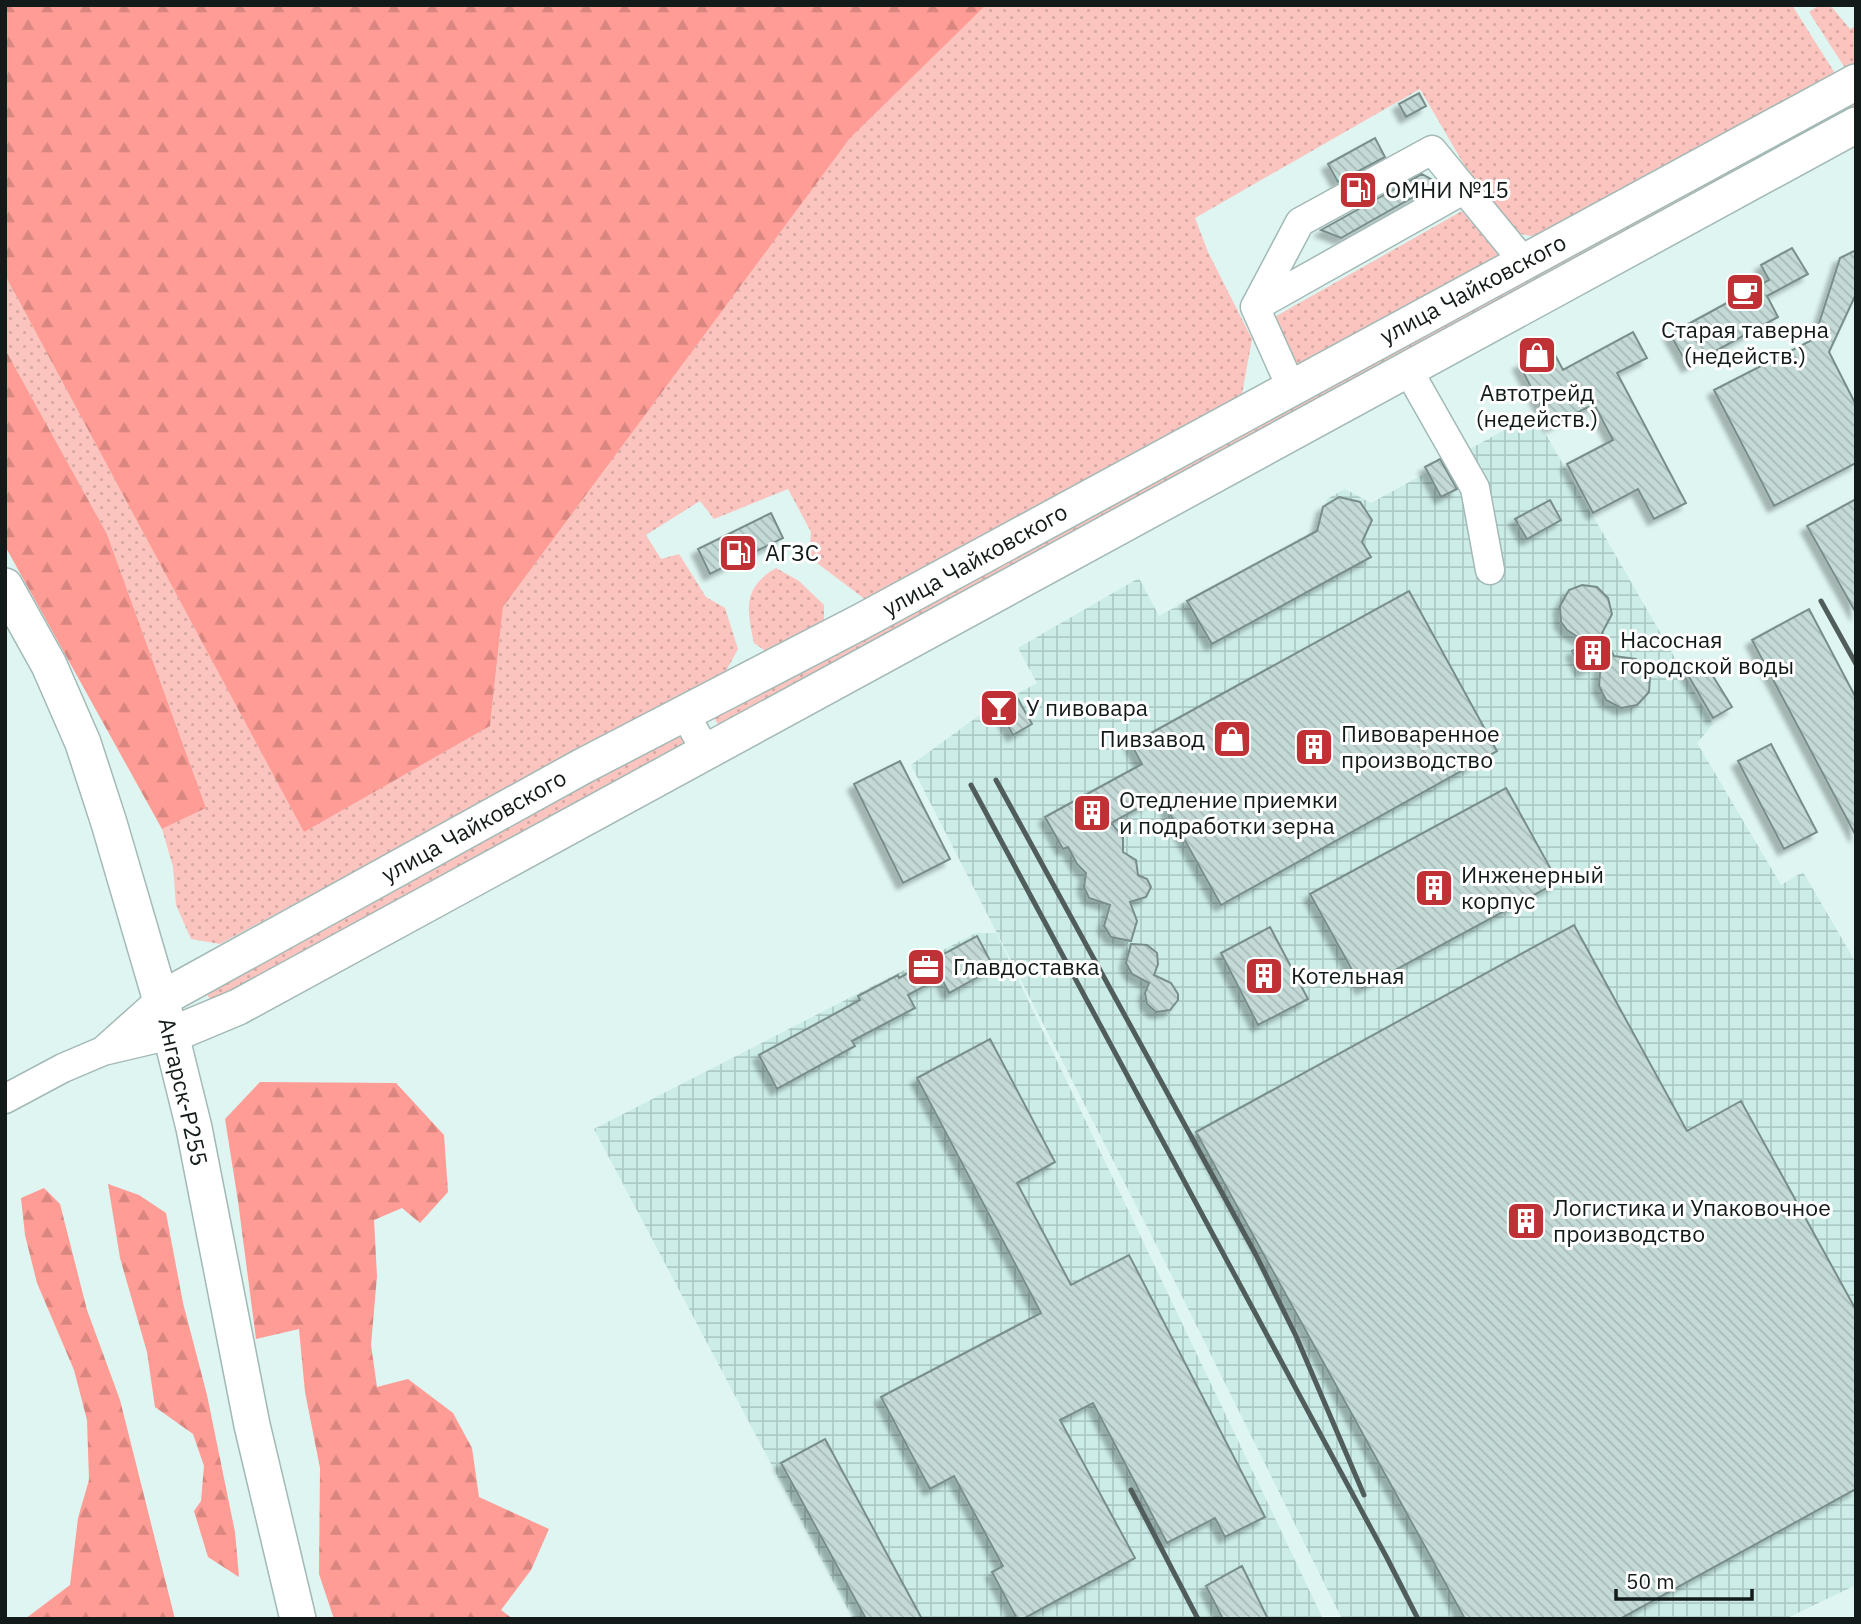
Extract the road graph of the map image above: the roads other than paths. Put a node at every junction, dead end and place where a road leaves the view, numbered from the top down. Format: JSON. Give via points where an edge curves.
{"nodes":[{"id":1,"x":1856,"y":82,"type":"edge"},
{"id":2,"x":1856,"y":125,"type":"edge"},
{"id":3,"x":1463,"y":190,"type":"junction"},
{"id":4,"x":1524,"y":262,"type":"junction"},
{"id":5,"x":1255,"y":307,"type":"junction"},
{"id":6,"x":1407,"y":368,"type":"junction"},
{"id":7,"x":1291,"y":387,"type":"junction"},
{"id":8,"x":1490,"y":570,"type":"dead end"},
{"id":9,"x":5,"y":586,"type":"edge"},
{"id":10,"x":684,"y":713,"type":"junction"},
{"id":11,"x":706,"y":751,"type":"junction"},
{"id":12,"x":161,"y":999,"type":"junction"},
{"id":13,"x":171,"y":1035,"type":"junction"},
{"id":14,"x":103,"y":1051,"type":"junction"},
{"id":15,"x":5,"y":1099,"type":"edge"},
{"id":16,"x":298,"y":1619,"type":"edge"}],
"edges":[{"from":1,"to":4,"type":"main road","name":"улица Чайковского"},
{"from":2,"to":6,"type":"main road","name":"улица Чайковского"},
{"from":3,"to":4,"type":"street"},
{"from":3,"to":5,"type":"street"},
{"from":3,"to":5,"type":"street","via":[[1432,150],[1300,222]]},
{"from":4,"to":7,"type":"main road","name":"улица Чайковского"},
{"from":5,"to":7,"type":"street"},
{"from":6,"to":8,"type":"street","via":[[1475,488]]},
{"from":6,"to":11,"type":"main road","name":"улица Чайковского"},
{"from":7,"to":10,"type":"main road","name":"улица Чайковского"},
{"from":9,"to":12,"type":"main road","name":"Ангарск-Р255","via":[[49,666],[83,743]]},
{"from":10,"to":11,"type":"street"},
{"from":10,"to":12,"type":"main road","name":"улица Чайковского"},
{"from":11,"to":13,"type":"main road","name":"улица Чайковского","via":[[238,1007]]},
{"from":12,"to":13,"type":"main road","name":"Ангарск-Р255"},
{"from":12,"to":14,"type":"street","name":"улица Чайковского"},
{"from":13,"to":14,"type":"street","name":"улица Чайковского"},
{"from":13,"to":16,"type":"main road","name":"Ангарск-Р255","via":[[194,1128],[252,1425]]},
{"from":14,"to":15,"type":"street","name":"улица Чайковского"}]}
